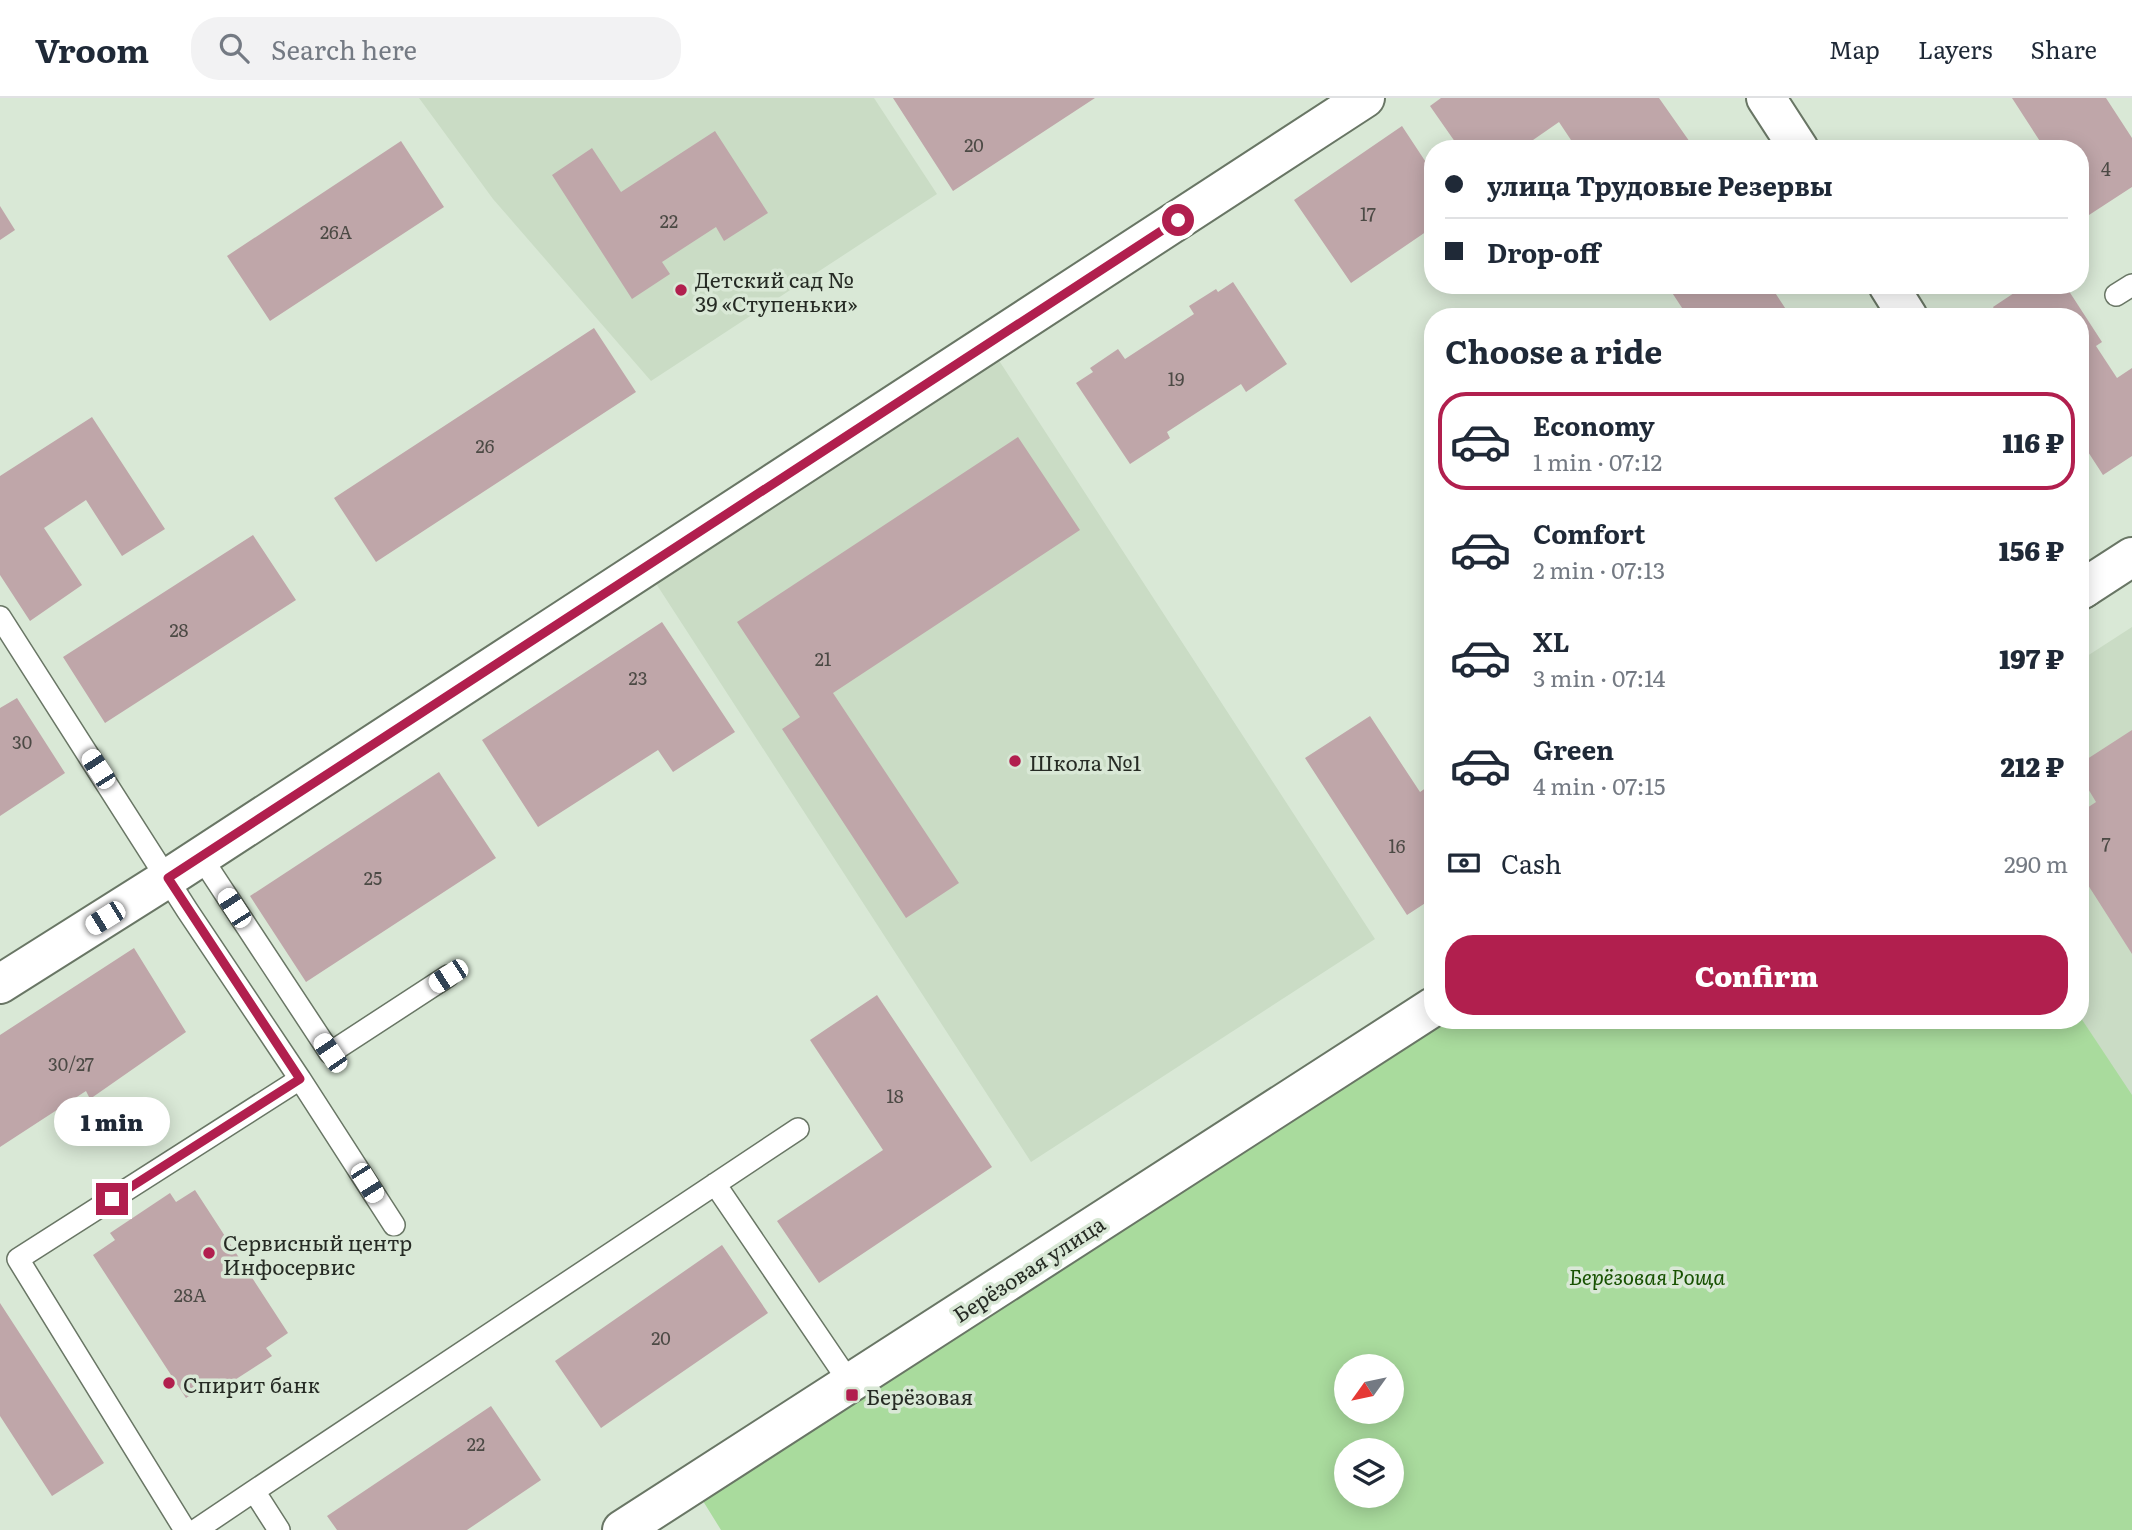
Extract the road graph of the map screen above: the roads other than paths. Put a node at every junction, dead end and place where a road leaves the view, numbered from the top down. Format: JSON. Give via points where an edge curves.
{"nodes":[{"id":1,"x":1366,"y":98,"type":"edge"},
{"id":2,"x":1766,"y":98,"type":"edge"},
{"id":3,"x":1793,"y":140,"type":"edge"},
{"id":4,"x":2132,"y":557,"type":"edge"},
{"id":5,"x":2089,"y":583,"type":"edge"},
{"id":6,"x":0,"y":617,"type":"edge"},
{"id":7,"x":201,"y":857,"type":"junction"},
{"id":8,"x":168,"y":878,"type":"junction"},
{"id":9,"x":448,"y":976,"type":"dead end"},
{"id":10,"x":0,"y":984,"type":"edge"},
{"id":11,"x":1424,"y":1013,"type":"edge"},
{"id":12,"x":300,"y":1079,"type":"junction"},
{"id":13,"x":798,"y":1129,"type":"dead end"},
{"id":14,"x":715,"y":1184,"type":"junction"},
{"id":15,"x":394,"y":1225,"type":"dead end"},
{"id":16,"x":850,"y":1383,"type":"junction"},
{"id":17,"x":254,"y":1492,"type":"junction"},
{"id":18,"x":185,"y":1530,"type":"edge"},
{"id":19,"x":196,"y":1530,"type":"edge"},
{"id":20,"x":279,"y":1530,"type":"edge"},
{"id":21,"x":622,"y":1530,"type":"edge"}],
"edges":[{"from":1,"to":7,"type":"street"},
{"from":2,"to":3,"type":"street"},
{"from":4,"to":5,"type":"street"},
{"from":6,"to":8,"type":"lane"},
{"from":7,"to":8,"type":"street"},
{"from":7,"to":9,"type":"lane","via":[[330,1053]]},
{"from":8,"to":10,"type":"street"},
{"from":8,"to":12,"type":"lane"},
{"from":11,"to":16,"type":"street","name":"Берёзовая улица"},
{"from":12,"to":15,"type":"lane"},
{"from":12,"to":18,"type":"lane","via":[[18,1259]]},
{"from":13,"to":14,"type":"lane"},
{"from":14,"to":16,"type":"lane"},
{"from":14,"to":17,"type":"lane"},
{"from":16,"to":21,"type":"street","name":"Берёзовая улица"},
{"from":17,"to":19,"type":"lane"},
{"from":17,"to":20,"type":"lane"}]}
